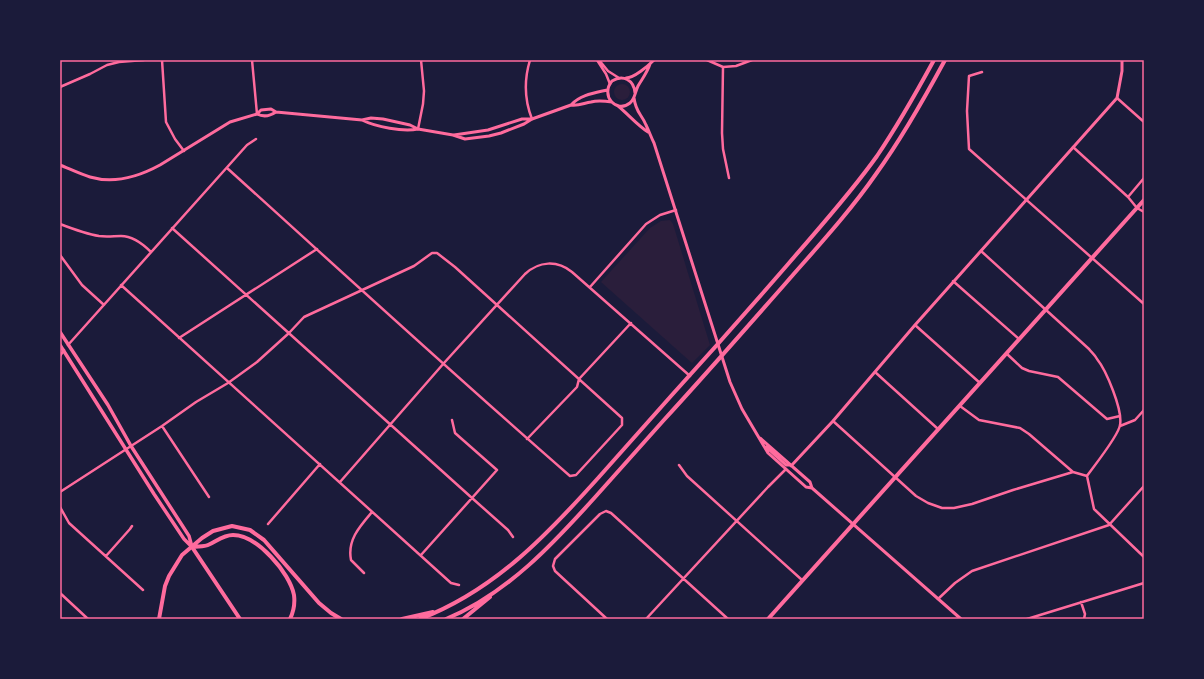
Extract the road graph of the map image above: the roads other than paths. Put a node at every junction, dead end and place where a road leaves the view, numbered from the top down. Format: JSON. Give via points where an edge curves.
{"nodes":[{"id":1,"x":144,"y":60,"type":"edge"},
{"id":2,"x":162,"y":60,"type":"edge"},
{"id":3,"x":252,"y":60,"type":"edge"},
{"id":4,"x":421,"y":60,"type":"edge"},
{"id":5,"x":530,"y":60,"type":"edge"},
{"id":6,"x":598,"y":60,"type":"edge"},
{"id":7,"x":654,"y":60,"type":"edge"},
{"id":8,"x":707,"y":60,"type":"edge"},
{"id":9,"x":752,"y":60,"type":"edge"},
{"id":10,"x":934,"y":60,"type":"edge"},
{"id":11,"x":945,"y":60,"type":"edge"},
{"id":12,"x":1122,"y":60,"type":"edge"},
{"id":13,"x":650,"y":64,"type":"junction"},
{"id":14,"x":723,"y":67,"type":"junction"},
{"id":15,"x":982,"y":72,"type":"dead end"},
{"id":16,"x":619,"y":78,"type":"junction"},
{"id":17,"x":626,"y":78,"type":"junction"},
{"id":18,"x":610,"y":84,"type":"junction"},
{"id":19,"x":60,"y":87,"type":"edge"},
{"id":20,"x":607,"y":90,"type":"junction"},
{"id":21,"x":635,"y":93,"type":"junction"},
{"id":22,"x":634,"y":98,"type":"junction"},
{"id":23,"x":1116,"y":98,"type":"junction"},
{"id":24,"x":612,"y":102,"type":"junction"},
{"id":25,"x":571,"y":105,"type":"junction"},
{"id":26,"x":616,"y":105,"type":"junction"},
{"id":27,"x":276,"y":112,"type":"junction"},
{"id":28,"x":256,"y":114,"type":"junction"},
{"id":29,"x":532,"y":119,"type":"junction"},
{"id":30,"x":362,"y":120,"type":"junction"},
{"id":31,"x":1144,"y":122,"type":"edge"},
{"id":32,"x":418,"y":129,"type":"junction"},
{"id":33,"x":648,"y":132,"type":"junction"},
{"id":34,"x":453,"y":135,"type":"junction"},
{"id":35,"x":256,"y":139,"type":"dead end"},
{"id":36,"x":1073,"y":147,"type":"junction"},
{"id":37,"x":184,"y":151,"type":"junction"},
{"id":38,"x":60,"y":165,"type":"edge"},
{"id":39,"x":226,"y":168,"type":"junction"},
{"id":40,"x":729,"y":178,"type":"dead end"},
{"id":41,"x":1144,"y":178,"type":"edge"},
{"id":42,"x":1128,"y":197,"type":"junction"},
{"id":43,"x":1026,"y":199,"type":"junction"},
{"id":44,"x":1144,"y":200,"type":"edge"},
{"id":45,"x":1137,"y":208,"type":"junction"},
{"id":46,"x":676,"y":210,"type":"junction"},
{"id":47,"x":1144,"y":212,"type":"edge"},
{"id":48,"x":60,"y":224,"type":"edge"},
{"id":49,"x":172,"y":228,"type":"junction"},
{"id":50,"x":317,"y":249,"type":"junction"},
{"id":51,"x":981,"y":250,"type":"junction"},
{"id":52,"x":151,"y":252,"type":"junction"},
{"id":53,"x":60,"y":255,"type":"edge"},
{"id":54,"x":1092,"y":259,"type":"junction"},
{"id":55,"x":954,"y":281,"type":"junction"},
{"id":56,"x":121,"y":285,"type":"junction"},
{"id":57,"x":590,"y":286,"type":"junction"},
{"id":58,"x":362,"y":290,"type":"junction"},
{"id":59,"x":246,"y":295,"type":"junction"},
{"id":60,"x":1144,"y":304,"type":"edge"},
{"id":61,"x":104,"y":305,"type":"junction"},
{"id":62,"x":497,"y":306,"type":"junction"},
{"id":63,"x":1046,"y":310,"type":"junction"},
{"id":64,"x":631,"y":323,"type":"junction"},
{"id":65,"x":915,"y":325,"type":"junction"},
{"id":66,"x":60,"y":332,"type":"edge"},
{"id":67,"x":289,"y":333,"type":"junction"},
{"id":68,"x":179,"y":338,"type":"junction"},
{"id":69,"x":1020,"y":340,"type":"junction"},
{"id":70,"x":60,"y":345,"type":"edge"},
{"id":71,"x":68,"y":345,"type":"junction"},
{"id":72,"x":64,"y":350,"type":"junction"},
{"id":73,"x":1006,"y":354,"type":"junction"},
{"id":74,"x":60,"y":356,"type":"edge"},
{"id":75,"x":444,"y":363,"type":"junction"},
{"id":76,"x":875,"y":372,"type":"junction"},
{"id":77,"x":690,"y":376,"type":"junction"},
{"id":78,"x":579,"y":379,"type":"junction"},
{"id":79,"x":228,"y":383,"type":"junction"},
{"id":80,"x":980,"y":383,"type":"junction"},
{"id":81,"x":960,"y":406,"type":"junction"},
{"id":82,"x":1144,"y":410,"type":"edge"},
{"id":83,"x":1120,"y":416,"type":"junction"},
{"id":84,"x":452,"y":420,"type":"dead end"},
{"id":85,"x":833,"y":421,"type":"junction"},
{"id":86,"x":391,"y":424,"type":"junction"},
{"id":87,"x":162,"y":426,"type":"junction"},
{"id":88,"x":1120,"y":426,"type":"junction"},
{"id":89,"x":939,"y":430,"type":"junction"},
{"id":90,"x":757,"y":436,"type":"junction"},
{"id":91,"x":527,"y":438,"type":"junction"},
{"id":92,"x":761,"y":442,"type":"junction"},
{"id":93,"x":131,"y":446,"type":"junction"},
{"id":94,"x":126,"y":450,"type":"junction"},
{"id":95,"x":320,"y":464,"type":"junction"},
{"id":96,"x":678,"y":465,"type":"dead end"},
{"id":97,"x":791,"y":466,"type":"junction"},
{"id":98,"x":786,"y":469,"type":"junction"},
{"id":99,"x":1073,"y":472,"type":"junction"},
{"id":100,"x":1087,"y":476,"type":"junction"},
{"id":101,"x":896,"y":477,"type":"junction"},
{"id":102,"x":340,"y":482,"type":"junction"},
{"id":103,"x":1144,"y":486,"type":"edge"},
{"id":104,"x":812,"y":488,"type":"junction"},
{"id":105,"x":60,"y":492,"type":"edge"},
{"id":106,"x":208,"y":497,"type":"dead end"},
{"id":107,"x":472,"y":498,"type":"junction"},
{"id":108,"x":60,"y":507,"type":"edge"},
{"id":109,"x":372,"y":512,"type":"junction"},
{"id":110,"x":736,"y":521,"type":"junction"},
{"id":111,"x":268,"y":524,"type":"dead end"},
{"id":112,"x":853,"y":525,"type":"junction"},
{"id":113,"x":1109,"y":525,"type":"junction"},
{"id":114,"x":132,"y":526,"type":"dead end"},
{"id":115,"x":513,"y":537,"type":"dead end"},
{"id":116,"x":192,"y":547,"type":"junction"},
{"id":117,"x":421,"y":555,"type":"junction"},
{"id":118,"x":106,"y":556,"type":"junction"},
{"id":119,"x":1144,"y":557,"type":"edge"},
{"id":120,"x":364,"y":573,"type":"dead end"},
{"id":121,"x":683,"y":579,"type":"junction"},
{"id":122,"x":803,"y":581,"type":"junction"},
{"id":123,"x":1144,"y":583,"type":"edge"},
{"id":124,"x":459,"y":585,"type":"dead end"},
{"id":125,"x":499,"y":588,"type":"junction"},
{"id":126,"x":143,"y":590,"type":"dead end"},
{"id":127,"x":60,"y":593,"type":"edge"},
{"id":128,"x":938,"y":599,"type":"junction"},
{"id":129,"x":1081,"y":602,"type":"junction"},
{"id":130,"x":441,"y":610,"type":"junction"},
{"id":131,"x":88,"y":619,"type":"edge"},
{"id":132,"x":159,"y":619,"type":"edge"},
{"id":133,"x":240,"y":619,"type":"edge"},
{"id":134,"x":290,"y":619,"type":"edge"},
{"id":135,"x":341,"y":619,"type":"edge"},
{"id":136,"x":402,"y":619,"type":"edge"},
{"id":137,"x":420,"y":619,"type":"edge"},
{"id":138,"x":446,"y":619,"type":"edge"},
{"id":139,"x":463,"y":619,"type":"edge"},
{"id":140,"x":607,"y":619,"type":"edge"},
{"id":141,"x":646,"y":619,"type":"edge"},
{"id":142,"x":728,"y":619,"type":"edge"},
{"id":143,"x":768,"y":619,"type":"edge"},
{"id":144,"x":961,"y":619,"type":"edge"},
{"id":145,"x":1027,"y":619,"type":"edge"},
{"id":146,"x":1084,"y":619,"type":"edge"}],
"edges":[{"from":1,"to":19,"type":"street","via":[[107,65]]},
{"from":2,"to":37,"type":"street","via":[[166,122]]},
{"from":3,"to":28,"type":"street"},
{"from":4,"to":32,"type":"street","via":[[424,91]]},
{"from":5,"to":29,"type":"street","via":[[525,76],[525,94]]},
{"from":6,"to":16,"type":"street"},
{"from":6,"to":18,"type":"street"},
{"from":7,"to":13,"type":"street"},
{"from":8,"to":14,"type":"street"},
{"from":9,"to":14,"type":"street","via":[[736,66]]},
{"from":10,"to":77,"type":"main road","via":[[887,140],[848,194]]},
{"from":11,"to":125,"type":"main road","via":[[895,147],[834,228],[575,519],[536,558]]},
{"from":12,"to":23,"type":"street"},
{"from":13,"to":17,"type":"street","via":[[636,75]]},
{"from":13,"to":21,"type":"street"},
{"from":14,"to":40,"type":"street","via":[[722,134]]},
{"from":15,"to":43,"type":"street","via":[[969,76],[969,149]]},
{"from":16,"to":17,"type":"street"},
{"from":16,"to":18,"type":"street"},
{"from":17,"to":21,"type":"street","via":[[633,84]]},
{"from":18,"to":20,"type":"street"},
{"from":20,"to":24,"type":"street"},
{"from":20,"to":25,"type":"street","via":[[589,94]]},
{"from":21,"to":22,"type":"street"},
{"from":22,"to":26,"type":"street","via":[[628,104]]},
{"from":22,"to":33,"type":"street","via":[[635,106],[646,123]]},
{"from":23,"to":31,"type":"street"},
{"from":23,"to":36,"type":"street"},
{"from":24,"to":25,"type":"street","via":[[592,101],[577,106]]},
{"from":24,"to":26,"type":"street"},
{"from":25,"to":29,"type":"street"},
{"from":26,"to":33,"type":"street"},
{"from":27,"to":28,"type":"street","via":[[266,116]]},
{"from":27,"to":28,"type":"street","via":[[271,109],[261,110]]},
{"from":27,"to":30,"type":"street"},
{"from":28,"to":37,"type":"street","via":[[230,122]]},
{"from":29,"to":34,"type":"street","via":[[522,119],[488,130]]},
{"from":29,"to":34,"type":"street","via":[[514,129],[489,136],[465,139]]},
{"from":30,"to":32,"type":"street","via":[[370,124],[409,131]]},
{"from":30,"to":32,"type":"street","via":[[383,119]]},
{"from":32,"to":34,"type":"street"},
{"from":33,"to":46,"type":"street"},
{"from":35,"to":39,"type":"street"},
{"from":36,"to":42,"type":"street"},
{"from":36,"to":43,"type":"street"},
{"from":37,"to":38,"type":"street","via":[[149,171],[122,179],[90,177]]},
{"from":39,"to":49,"type":"street"},
{"from":39,"to":50,"type":"street"},
{"from":41,"to":42,"type":"street"},
{"from":42,"to":45,"type":"street"},
{"from":43,"to":51,"type":"street"},
{"from":43,"to":54,"type":"street"},
{"from":44,"to":45,"type":"main road"},
{"from":45,"to":47,"type":"street"},
{"from":45,"to":54,"type":"main road"},
{"from":46,"to":57,"type":"street","via":[[660,215],[646,224]]},
{"from":46,"to":90,"type":"street","via":[[736,398]]},
{"from":48,"to":52,"type":"street","via":[[83,233],[131,238]]},
{"from":49,"to":52,"type":"street"},
{"from":49,"to":59,"type":"street"},
{"from":50,"to":58,"type":"street"},
{"from":50,"to":59,"type":"street"},
{"from":51,"to":55,"type":"street"},
{"from":51,"to":63,"type":"street"},
{"from":52,"to":56,"type":"street"},
{"from":53,"to":61,"type":"street","via":[[82,286]]},
{"from":54,"to":60,"type":"street"},
{"from":54,"to":63,"type":"main road"},
{"from":55,"to":65,"type":"street"},
{"from":55,"to":69,"type":"street"},
{"from":56,"to":61,"type":"street"},
{"from":56,"to":68,"type":"street"},
{"from":57,"to":62,"type":"street","via":[[564,266],[554,263],[543,264],[528,272]]},
{"from":57,"to":64,"type":"street"},
{"from":58,"to":62,"type":"street","via":[[414,266],[432,253],[437,253]]},
{"from":58,"to":67,"type":"street","via":[[304,317]]},
{"from":58,"to":75,"type":"street"},
{"from":59,"to":67,"type":"street"},
{"from":59,"to":68,"type":"street"},
{"from":61,"to":71,"type":"street"},
{"from":62,"to":75,"type":"street"},
{"from":62,"to":78,"type":"street"},
{"from":63,"to":69,"type":"main road"},
{"from":63,"to":83,"type":"street","via":[[1098,359],[1110,383]]},
{"from":64,"to":77,"type":"street"},
{"from":64,"to":78,"type":"street"},
{"from":65,"to":76,"type":"street"},
{"from":65,"to":80,"type":"street"},
{"from":66,"to":71,"type":"main road"},
{"from":67,"to":79,"type":"street","via":[[257,362]]},
{"from":67,"to":86,"type":"street"},
{"from":68,"to":79,"type":"street"},
{"from":69,"to":73,"type":"main road"},
{"from":70,"to":72,"type":"main road"},
{"from":71,"to":93,"type":"main road","via":[[108,405]]},
{"from":72,"to":74,"type":"street"},
{"from":72,"to":94,"type":"main road"},
{"from":73,"to":80,"type":"main road"},
{"from":73,"to":83,"type":"street","via":[[1029,372],[1058,377],[1107,419]]},
{"from":75,"to":86,"type":"street"},
{"from":75,"to":91,"type":"street"},
{"from":76,"to":85,"type":"street"},
{"from":76,"to":89,"type":"street"},
{"from":77,"to":130,"type":"main road","via":[[574,505],[527,552],[485,586]]},
{"from":78,"to":91,"type":"street","via":[[577,387]]},
{"from":78,"to":91,"type":"street","via":[[622,418],[622,425],[576,475],[570,476]]},
{"from":79,"to":87,"type":"street"},
{"from":79,"to":95,"type":"street"},
{"from":80,"to":81,"type":"main road"},
{"from":81,"to":89,"type":"main road"},
{"from":81,"to":99,"type":"street","via":[[979,420],[1020,428]]},
{"from":82,"to":88,"type":"street","via":[[1135,420]]},
{"from":83,"to":88,"type":"street"},
{"from":84,"to":107,"type":"street","via":[[455,433],[498,470]]},
{"from":85,"to":97,"type":"street"},
{"from":85,"to":101,"type":"street"},
{"from":86,"to":102,"type":"street"},
{"from":86,"to":107,"type":"street"},
{"from":87,"to":93,"type":"street"},
{"from":87,"to":106,"type":"street"},
{"from":88,"to":100,"type":"street"},
{"from":89,"to":101,"type":"main road"},
{"from":90,"to":92,"type":"street"},
{"from":90,"to":97,"type":"street"},
{"from":92,"to":97,"type":"street","via":[[786,465]]},
{"from":92,"to":98,"type":"street","via":[[768,453]]},
{"from":93,"to":94,"type":"street"},
{"from":93,"to":116,"type":"main road","via":[[189,536]]},
{"from":94,"to":105,"type":"street"},
{"from":94,"to":116,"type":"main road","via":[[184,539]]},
{"from":95,"to":102,"type":"street"},
{"from":95,"to":111,"type":"street"},
{"from":96,"to":110,"type":"street"},
{"from":97,"to":104,"type":"street","via":[[810,482]]},
{"from":98,"to":104,"type":"street","via":[[806,487]]},
{"from":98,"to":110,"type":"street"},
{"from":99,"to":100,"type":"street"},
{"from":99,"to":101,"type":"street","via":[[954,508],[942,508],[928,503],[916,496]]},
{"from":100,"to":113,"type":"street","via":[[1094,509]]},
{"from":101,"to":112,"type":"main road"},
{"from":102,"to":109,"type":"street"},
{"from":103,"to":113,"type":"street"},
{"from":104,"to":112,"type":"street"},
{"from":107,"to":115,"type":"street"},
{"from":107,"to":117,"type":"street"},
{"from":108,"to":118,"type":"street","via":[[69,523]]},
{"from":109,"to":117,"type":"street"},
{"from":109,"to":120,"type":"street","via":[[356,531],[350,548],[351,560]]},
{"from":110,"to":121,"type":"street"},
{"from":110,"to":122,"type":"street"},
{"from":112,"to":122,"type":"main road"},
{"from":112,"to":128,"type":"street"},
{"from":113,"to":119,"type":"street"},
{"from":113,"to":128,"type":"street","via":[[972,571]]},
{"from":114,"to":118,"type":"street"},
{"from":116,"to":132,"type":"main road","via":[[182,556],[164,586]]},
{"from":116,"to":133,"type":"main road"},
{"from":116,"to":134,"type":"main road","via":[[207,545],[222,537],[234,535],[258,545],[278,566],[294,594],[294,607]]},
{"from":116,"to":135,"type":"main road","via":[[213,531],[240,527],[250,530],[271,547],[319,603]]},
{"from":117,"to":124,"type":"street","via":[[452,583]]},
{"from":118,"to":126,"type":"street"},
{"from":121,"to":140,"type":"street","via":[[611,513],[606,511],[600,514],[555,560],[553,566],[555,571]]},
{"from":121,"to":141,"type":"street"},
{"from":121,"to":142,"type":"street"},
{"from":122,"to":143,"type":"main road"},
{"from":123,"to":129,"type":"street"},
{"from":125,"to":138,"type":"main road"},
{"from":125,"to":139,"type":"main road"},
{"from":127,"to":131,"type":"street"},
{"from":128,"to":144,"type":"street"},
{"from":129,"to":145,"type":"street"},
{"from":129,"to":146,"type":"street"},
{"from":130,"to":136,"type":"main road"},
{"from":130,"to":137,"type":"main road"}]}
